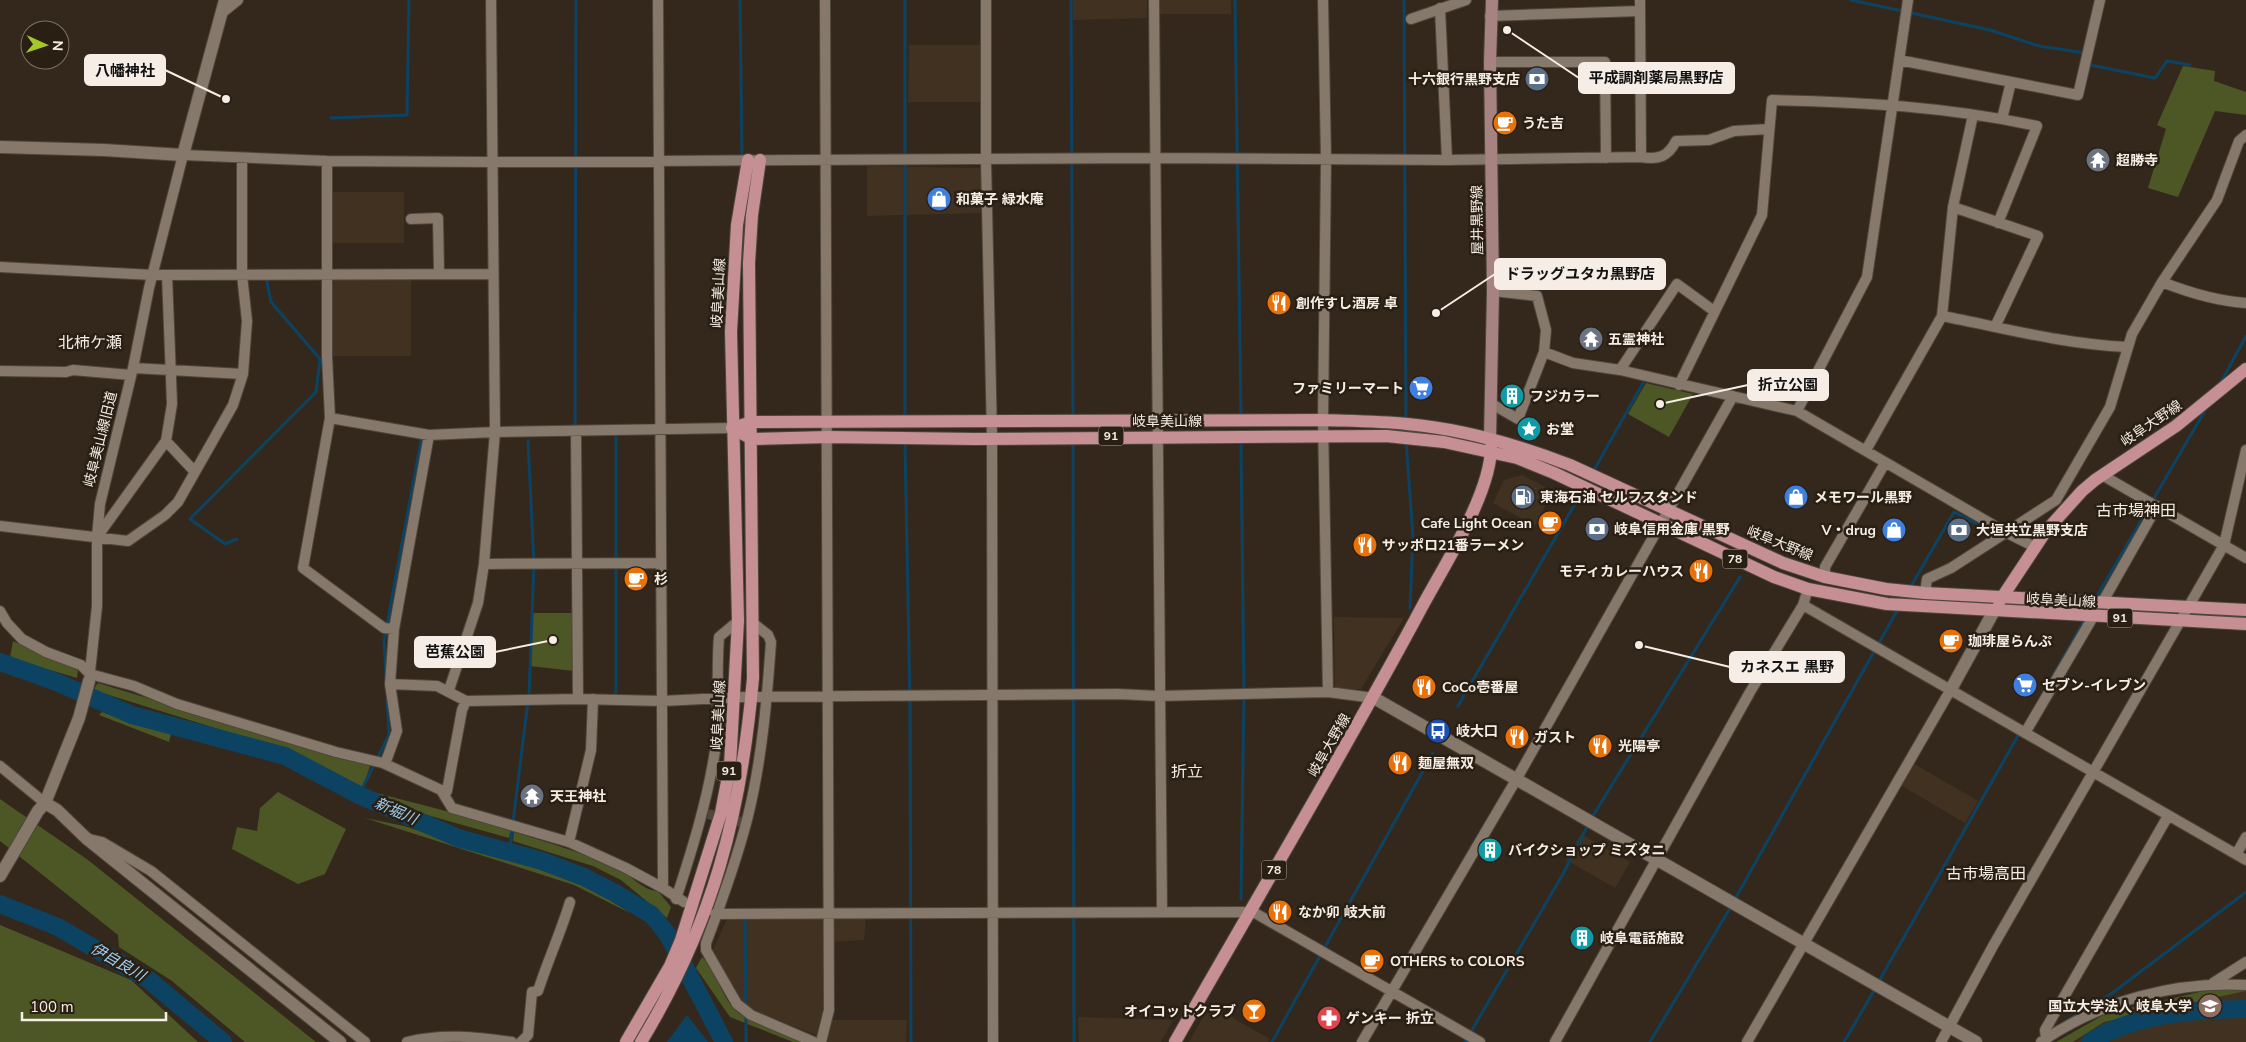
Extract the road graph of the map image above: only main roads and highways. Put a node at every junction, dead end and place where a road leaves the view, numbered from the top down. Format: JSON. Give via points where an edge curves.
{"nodes":[{"id":1,"x":1492,"y":0,"type":"edge"},
{"id":2,"x":2246,"y":370,"type":"edge"},
{"id":3,"x":752,"y":422,"type":"junction"},
{"id":4,"x":732,"y":428,"type":"junction"},
{"id":5,"x":752,"y":439,"type":"junction"},
{"id":6,"x":1490,"y":439,"type":"junction"},
{"id":7,"x":1491,"y":454,"type":"junction"},
{"id":8,"x":1664,"y":516,"type":"junction"},
{"id":9,"x":2002,"y":597,"type":"junction"},
{"id":10,"x":2246,"y":610,"type":"edge"},
{"id":11,"x":1994,"y":611,"type":"junction"},
{"id":12,"x":2246,"y":624,"type":"edge"},
{"id":13,"x":626,"y":1042,"type":"edge"},
{"id":14,"x":641,"y":1042,"type":"edge"},
{"id":15,"x":1176,"y":1042,"type":"edge"}],
"edges":[{"from":1,"to":6,"type":"main road","name":"屋井黒野線"},
{"from":2,"to":9,"type":"main road","name":"岐阜大野線","via":[[2176,426],[2102,475],[2069,504]]},
{"from":3,"to":4,"type":"main road","name":"岐阜美山線","number":"91"},
{"from":3,"to":4,"type":"main road","name":"岐阜美山線","number":"91","via":[[748,333],[754,160],[737,225],[734,261]]},
{"from":3,"to":5,"type":"main road","name":"岐阜美山線","number":"91"},
{"from":3,"to":6,"type":"main road","name":"岐阜美山線","number":"91","via":[[1323,420],[1405,423]]},
{"from":4,"to":5,"type":"main road"},
{"from":4,"to":13,"type":"main road","name":"岐阜美山線","number":"91","via":[[738,621],[730,766],[721,813],[681,940],[670,966]]},
{"from":5,"to":7,"type":"main road","name":"岐阜美山線","number":"91","via":[[1386,436],[1444,442]]},
{"from":5,"to":14,"type":"main road","name":"岐阜美山線","number":"91","via":[[752,697],[738,795],[711,916]]},
{"from":6,"to":7,"type":"main road","name":"岐阜大野線","number":"78"},
{"from":6,"to":8,"type":"main road","name":"岐阜大野線","number":"78","via":[[1570,465]]},
{"from":7,"to":8,"type":"main road","name":"岐阜大野線","number":"78","via":[[1517,458]]},
{"from":7,"to":15,"type":"main road","name":"岐阜大野線","number":"78","via":[[1484,483],[1466,525],[1374,698]]},
{"from":8,"to":9,"type":"main road","name":"岐阜大野線","number":"78","via":[[1825,577],[1886,589]]},
{"from":8,"to":11,"type":"main road","name":"岐阜大野線","number":"78","via":[[1774,577],[1808,589],[1887,604]]},
{"from":9,"to":10,"type":"main road","name":"岐阜美山線","number":"91"},
{"from":9,"to":11,"type":"main road","name":"岐阜大野線"},
{"from":11,"to":12,"type":"main road","name":"岐阜美山線","number":"91"}]}
